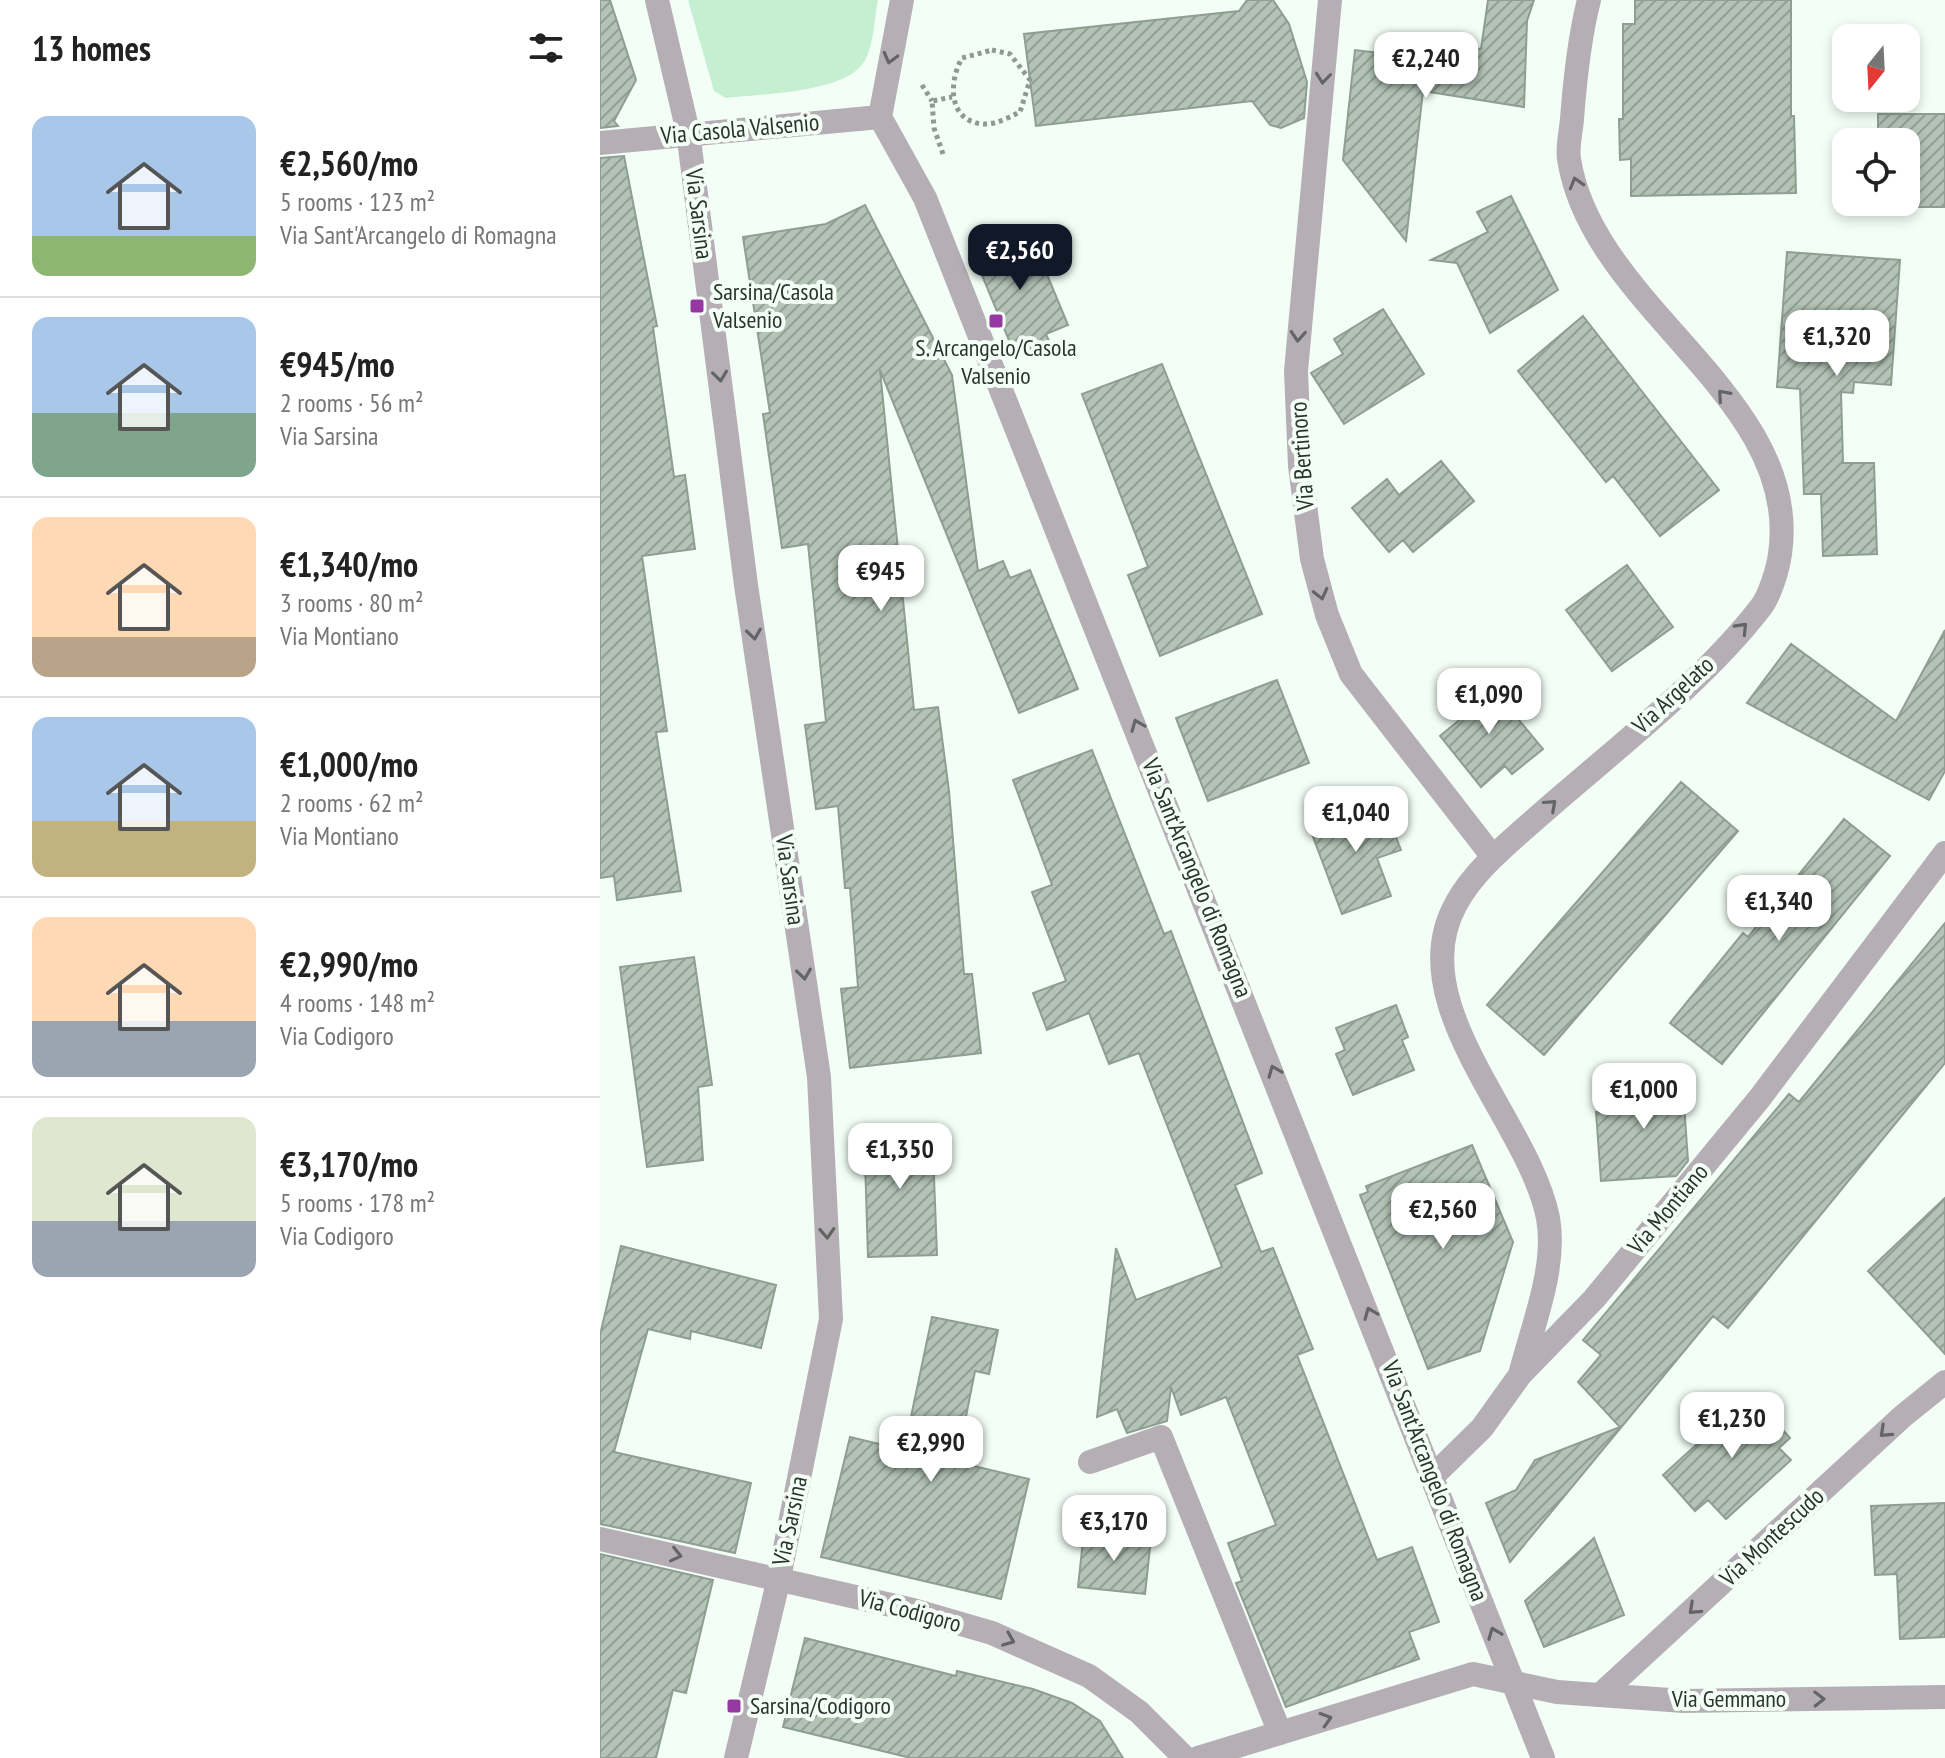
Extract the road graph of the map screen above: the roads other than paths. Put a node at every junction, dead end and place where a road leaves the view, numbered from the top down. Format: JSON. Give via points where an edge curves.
{"nodes":[{"id":1,"x":657,"y":0,"type":"edge"},
{"id":2,"x":902,"y":0,"type":"edge"},
{"id":3,"x":1330,"y":0,"type":"edge"},
{"id":4,"x":1589,"y":0,"type":"edge"},
{"id":5,"x":880,"y":117,"type":"junction"},
{"id":6,"x":688,"y":132,"type":"junction"},
{"id":7,"x":600,"y":143,"type":"edge"},
{"id":8,"x":1945,"y":853,"type":"edge"},
{"id":9,"x":1493,"y":857,"type":"junction"},
{"id":10,"x":1520,"y":1375,"type":"junction"},
{"id":11,"x":1945,"y":1382,"type":"edge"},
{"id":12,"x":1090,"y":1462,"type":"dead end"},
{"id":13,"x":1434,"y":1475,"type":"junction"},
{"id":14,"x":600,"y":1539,"type":"edge"},
{"id":15,"x":779,"y":1578,"type":"junction"},
{"id":16,"x":1514,"y":1683,"type":"junction"},
{"id":17,"x":1601,"y":1694,"type":"junction"},
{"id":18,"x":1945,"y":1697,"type":"edge"},
{"id":19,"x":1280,"y":1733,"type":"junction"},
{"id":20,"x":736,"y":1758,"type":"edge"},
{"id":21,"x":1185,"y":1758,"type":"edge"},
{"id":22,"x":1198,"y":1758,"type":"edge"},
{"id":23,"x":1543,"y":1758,"type":"edge"}],
"edges":[{"from":1,"to":6,"type":"street","name":"Via Sarsina"},
{"from":2,"to":5,"type":"street","one_way":true},
{"from":3,"to":9,"type":"street","name":"Via Bertinoro","one_way":true,"via":[[1296,371],[1300,466],[1312,559],[1351,674]]},
{"from":9,"to":4,"type":"street","name":"Via Argelato","one_way":true,"via":[[1702,671],[1764,604],[1780,554],[1779,499],[1763,453],[1737,410],[1619,267],[1585,214],[1569,157],[1577,56]]},
{"from":5,"to":6,"type":"street","name":"Via Casola Valsenio"},
{"from":13,"to":5,"type":"street","name":"Via Sant'Arcangelo di Romagna","one_way":true,"via":[[912,169]]},
{"from":6,"to":7,"type":"street","name":"Via Casola Valsenio"},
{"from":6,"to":15,"type":"street","name":"Via Sarsina","one_way":true,"via":[[746,585],[819,1077],[831,1319]]},
{"from":8,"to":10,"type":"street","name":"Via Montiano","via":[[1759,1099],[1594,1299]]},
{"from":9,"to":10,"type":"street","name":"Via Argelato","via":[[1456,904],[1444,936],[1440,969],[1470,1052],[1528,1166],[1548,1218],[1549,1254]]},
{"from":10,"to":13,"type":"street","name":"Via Montiano","via":[[1482,1428]]},
{"from":11,"to":17,"type":"street","name":"Via Montescudo","one_way":true},
{"from":12,"to":19,"type":"street","via":[[1161,1437]]},
{"from":16,"to":13,"type":"street","name":"Via Sant'Arcangelo di Romagna","one_way":true},
{"from":14,"to":15,"type":"street","name":"Via Codigoro","one_way":true},
{"from":15,"to":20,"type":"street","name":"Via Sarsina"},
{"from":15,"to":21,"type":"street","name":"Via Codigoro","one_way":true,"via":[[913,1610],[1036,1651],[1089,1676],[1139,1712]]},
{"from":16,"to":17,"type":"street","name":"Via Gemmano"},
{"from":19,"to":16,"type":"street","one_way":true,"via":[[1473,1674]]},
{"from":16,"to":23,"type":"street","name":"Via Sant'Arcangelo di Romagna"},
{"from":17,"to":18,"type":"street","name":"Via Gemmano","one_way":true,"via":[[1684,1701]]},
{"from":19,"to":22,"type":"street"}]}
